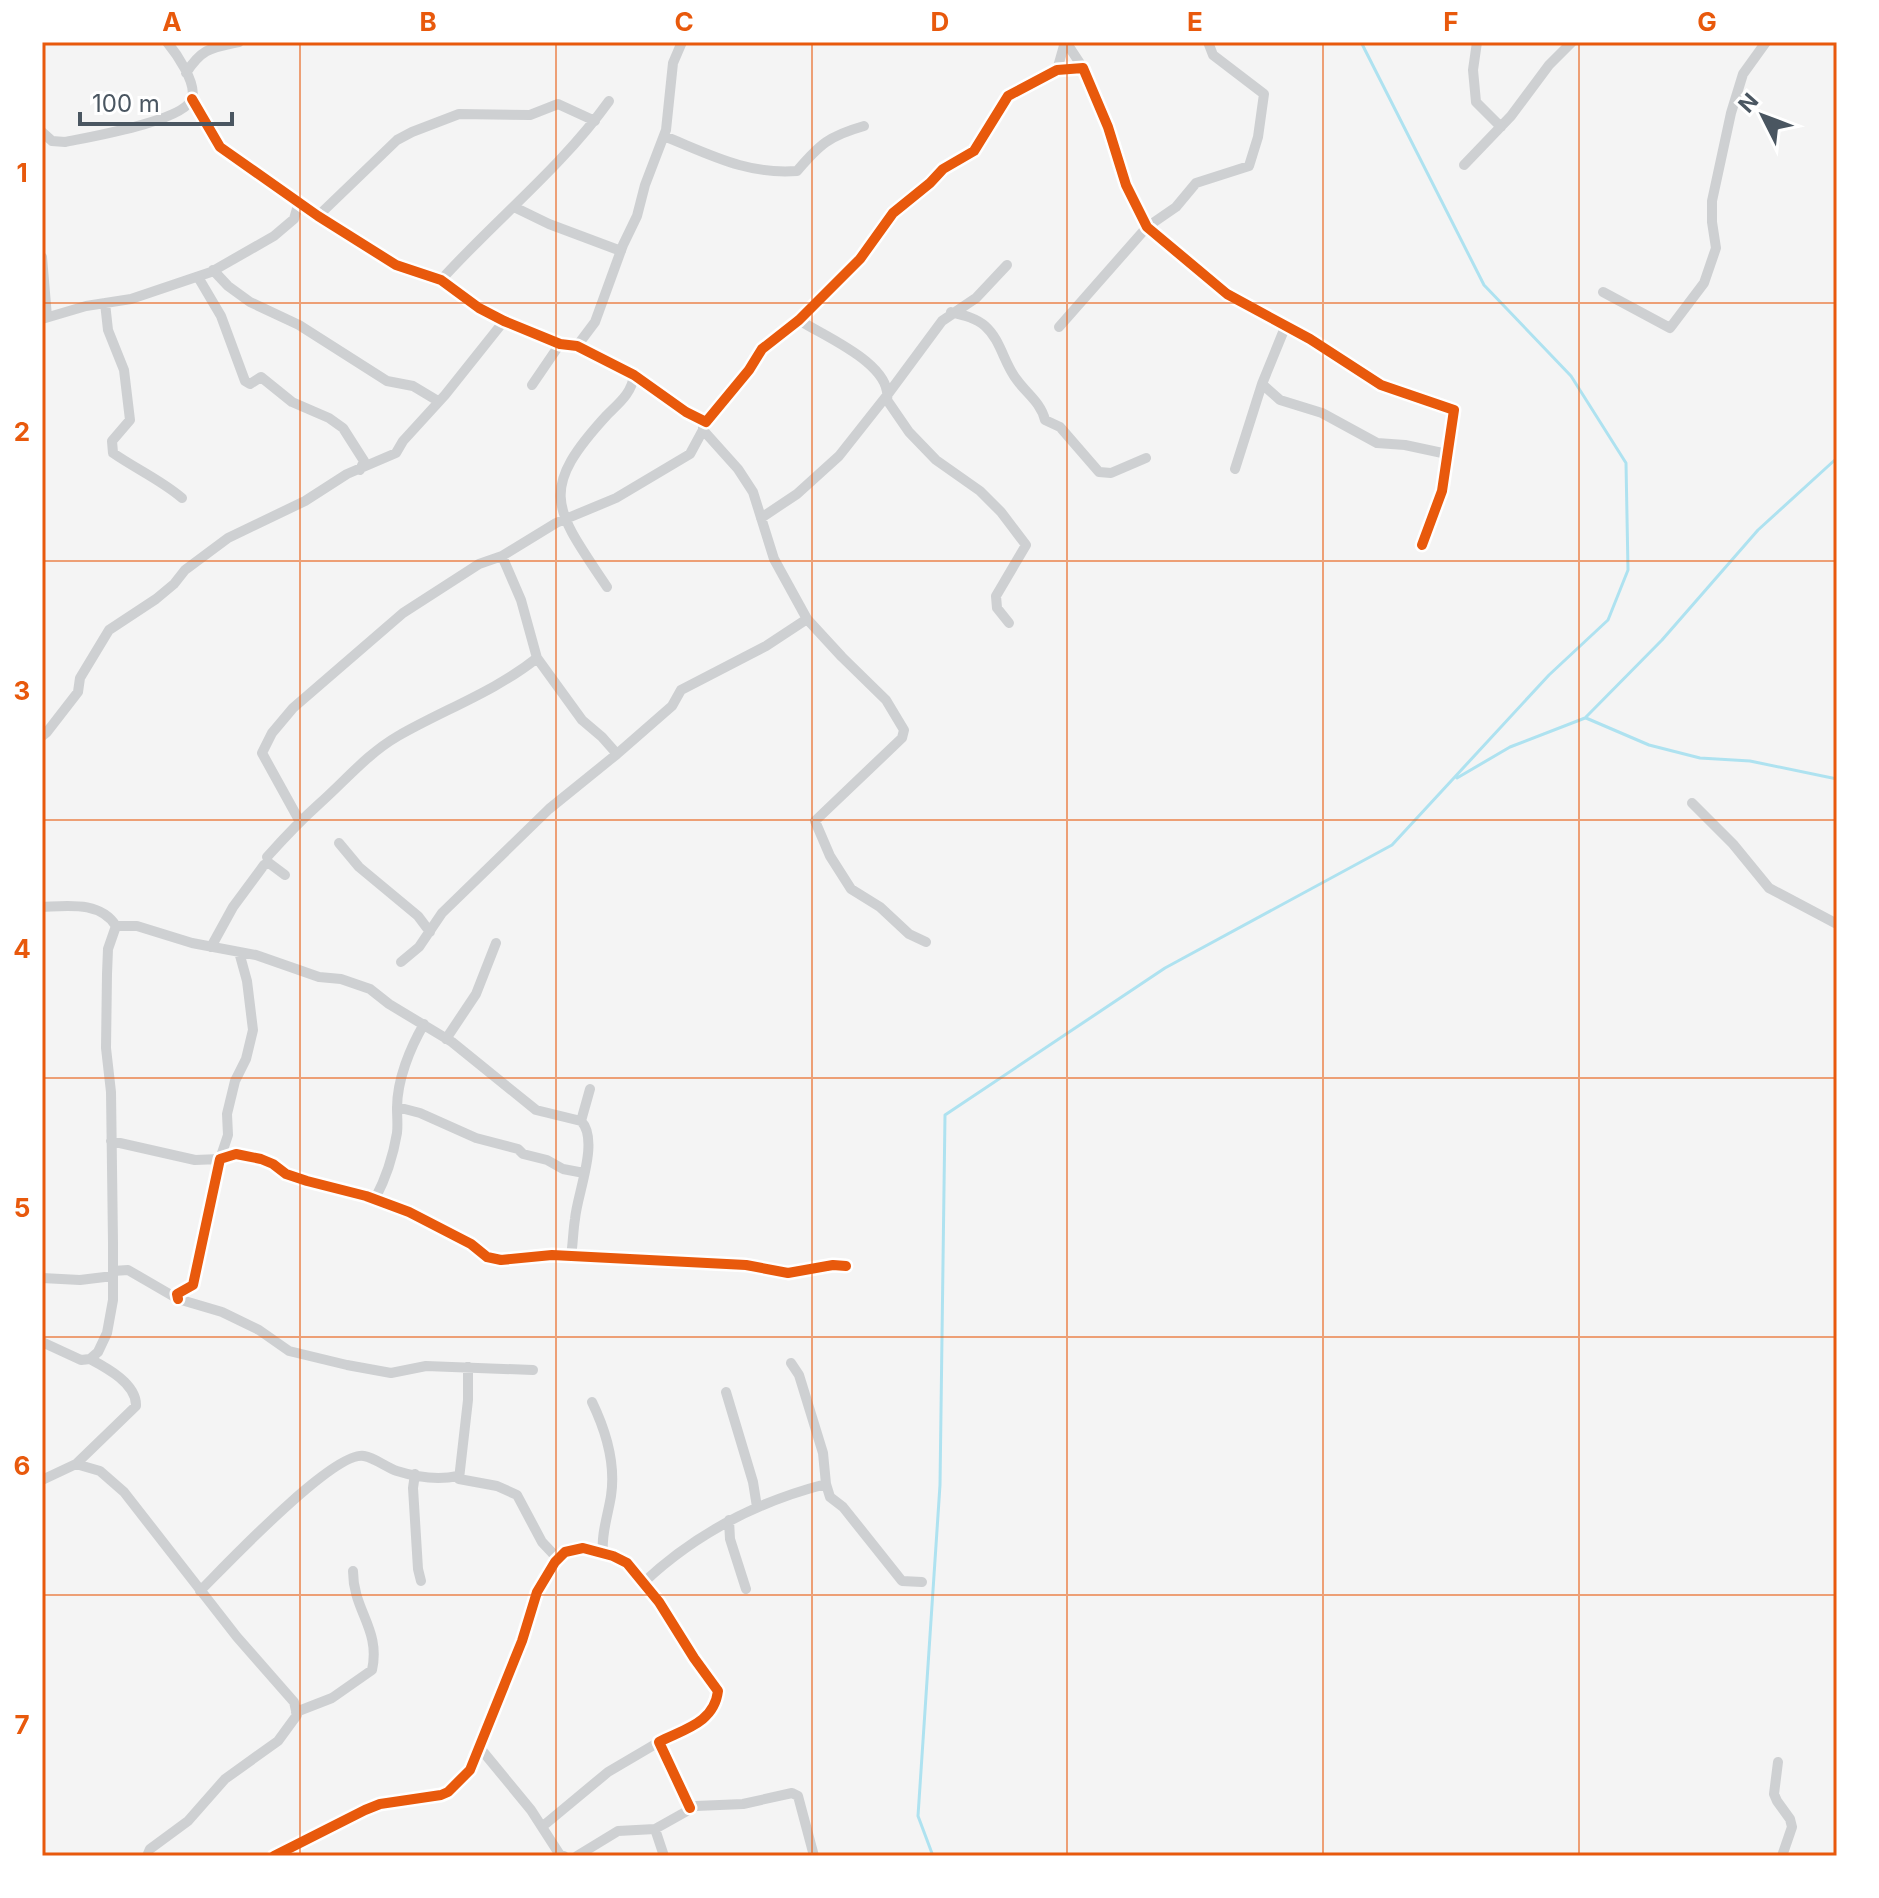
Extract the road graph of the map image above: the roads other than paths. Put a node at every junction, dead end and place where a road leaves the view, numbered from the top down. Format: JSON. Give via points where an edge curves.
{"nodes":[{"id":1,"x":167,"y":42,"type":"edge"},
{"id":2,"x":239,"y":42,"type":"edge"},
{"id":3,"x":682,"y":42,"type":"edge"},
{"id":4,"x":1065,"y":42,"type":"edge"},
{"id":5,"x":1208,"y":42,"type":"edge"},
{"id":6,"x":1477,"y":42,"type":"edge"},
{"id":7,"x":1572,"y":42,"type":"edge"},
{"id":8,"x":1766,"y":42,"type":"edge"},
{"id":9,"x":1083,"y":68,"type":"junction"},
{"id":10,"x":1057,"y":70,"type":"junction"},
{"id":11,"x":186,"y":73,"type":"junction"},
{"id":12,"x":192,"y":99,"type":"junction"},
{"id":13,"x":609,"y":101,"type":"dead end"},
{"id":14,"x":595,"y":121,"type":"junction"},
{"id":15,"x":864,"y":126,"type":"dead end"},
{"id":16,"x":1501,"y":127,"type":"junction"},
{"id":17,"x":42,"y":132,"type":"edge"},
{"id":18,"x":664,"y":136,"type":"junction"},
{"id":19,"x":1464,"y":165,"type":"dead end"},
{"id":20,"x":299,"y":202,"type":"junction"},
{"id":21,"x":514,"y":207,"type":"junction"},
{"id":22,"x":318,"y":216,"type":"junction"},
{"id":23,"x":1147,"y":227,"type":"junction"},
{"id":24,"x":621,"y":251,"type":"junction"},
{"id":25,"x":42,"y":257,"type":"edge"},
{"id":26,"x":1007,"y":265,"type":"dead end"},
{"id":27,"x":213,"y":270,"type":"junction"},
{"id":28,"x":198,"y":277,"type":"junction"},
{"id":29,"x":441,"y":280,"type":"junction"},
{"id":30,"x":1603,"y":292,"type":"dead end"},
{"id":31,"x":105,"y":303,"type":"junction"},
{"id":32,"x":951,"y":312,"type":"junction"},
{"id":33,"x":44,"y":318,"type":"edge"},
{"id":34,"x":799,"y":320,"type":"junction"},
{"id":35,"x":504,"y":321,"type":"junction"},
{"id":36,"x":1286,"y":325,"type":"junction"},
{"id":37,"x":1059,"y":327,"type":"dead end"},
{"id":38,"x":560,"y":344,"type":"junction"},
{"id":39,"x":577,"y":346,"type":"junction"},
{"id":40,"x":634,"y":375,"type":"junction"},
{"id":41,"x":1262,"y":384,"type":"junction"},
{"id":42,"x":532,"y":385,"type":"dead end"},
{"id":43,"x":888,"y":394,"type":"junction"},
{"id":44,"x":438,"y":401,"type":"junction"},
{"id":45,"x":703,"y":426,"type":"junction"},
{"id":46,"x":1447,"y":454,"type":"junction"},
{"id":47,"x":1146,"y":458,"type":"dead end"},
{"id":48,"x":1235,"y":469,"type":"dead end"},
{"id":49,"x":360,"y":470,"type":"junction"},
{"id":50,"x":182,"y":498,"type":"dead end"},
{"id":51,"x":761,"y":518,"type":"junction"},
{"id":52,"x":566,"y":520,"type":"junction"},
{"id":53,"x":1422,"y":545,"type":"dead end"},
{"id":54,"x":502,"y":556,"type":"junction"},
{"id":55,"x":607,"y":587,"type":"dead end"},
{"id":56,"x":807,"y":619,"type":"junction"},
{"id":57,"x":1009,"y":623,"type":"dead end"},
{"id":58,"x":537,"y":658,"type":"junction"},
{"id":59,"x":42,"y":736,"type":"edge"},
{"id":60,"x":617,"y":754,"type":"junction"},
{"id":61,"x":1692,"y":803,"type":"dead end"},
{"id":62,"x":299,"y":820,"type":"junction"},
{"id":63,"x":339,"y":843,"type":"dead end"},
{"id":64,"x":267,"y":857,"type":"dead end"},
{"id":65,"x":285,"y":875,"type":"dead end"},
{"id":66,"x":42,"y":907,"type":"edge"},
{"id":67,"x":1837,"y":924,"type":"edge"},
{"id":68,"x":116,"y":926,"type":"junction"},
{"id":69,"x":430,"y":932,"type":"junction"},
{"id":70,"x":926,"y":942,"type":"dead end"},
{"id":71,"x":496,"y":943,"type":"dead end"},
{"id":72,"x":211,"y":947,"type":"junction"},
{"id":73,"x":239,"y":952,"type":"junction"},
{"id":74,"x":401,"y":962,"type":"dead end"},
{"id":75,"x":424,"y":1024,"type":"junction"},
{"id":76,"x":446,"y":1039,"type":"junction"},
{"id":77,"x":590,"y":1089,"type":"dead end"},
{"id":78,"x":397,"y":1107,"type":"junction"},
{"id":79,"x":581,"y":1121,"type":"junction"},
{"id":80,"x":111,"y":1141,"type":"junction"},
{"id":81,"x":220,"y":1159,"type":"junction"},
{"id":82,"x":584,"y":1173,"type":"junction"},
{"id":83,"x":375,"y":1199,"type":"junction"},
{"id":84,"x":571,"y":1256,"type":"junction"},
{"id":85,"x":846,"y":1266,"type":"dead end"},
{"id":86,"x":113,"y":1273,"type":"junction"},
{"id":87,"x":42,"y":1278,"type":"edge"},
{"id":88,"x":178,"y":1299,"type":"junction"},
{"id":89,"x":42,"y":1342,"type":"edge"},
{"id":90,"x":90,"y":1359,"type":"junction"},
{"id":91,"x":791,"y":1363,"type":"dead end"},
{"id":92,"x":468,"y":1367,"type":"junction"},
{"id":93,"x":533,"y":1370,"type":"dead end"},
{"id":94,"x":726,"y":1392,"type":"dead end"},
{"id":95,"x":592,"y":1402,"type":"dead end"},
{"id":96,"x":76,"y":1464,"type":"junction"},
{"id":97,"x":415,"y":1474,"type":"junction"},
{"id":98,"x":458,"y":1476,"type":"junction"},
{"id":99,"x":42,"y":1480,"type":"edge"},
{"id":100,"x":826,"y":1484,"type":"junction"},
{"id":101,"x":757,"y":1507,"type":"junction"},
{"id":102,"x":729,"y":1520,"type":"junction"},
{"id":103,"x":603,"y":1553,"type":"junction"},
{"id":104,"x":558,"y":1559,"type":"junction"},
{"id":105,"x":353,"y":1571,"type":"dead end"},
{"id":106,"x":421,"y":1581,"type":"dead end"},
{"id":107,"x":922,"y":1582,"type":"dead end"},
{"id":108,"x":643,"y":1583,"type":"junction"},
{"id":109,"x":746,"y":1589,"type":"dead end"},
{"id":110,"x":200,"y":1591,"type":"junction"},
{"id":111,"x":296,"y":1712,"type":"junction"},
{"id":112,"x":659,"y":1742,"type":"junction"},
{"id":113,"x":480,"y":1748,"type":"junction"},
{"id":114,"x":1778,"y":1762,"type":"dead end"},
{"id":115,"x":690,"y":1808,"type":"junction"},
{"id":116,"x":543,"y":1826,"type":"junction"},
{"id":117,"x":655,"y":1829,"type":"junction"},
{"id":118,"x":147,"y":1856,"type":"edge"},
{"id":119,"x":274,"y":1856,"type":"edge"},
{"id":120,"x":564,"y":1856,"type":"edge"},
{"id":121,"x":577,"y":1856,"type":"edge"},
{"id":122,"x":664,"y":1856,"type":"edge"},
{"id":123,"x":814,"y":1856,"type":"edge"},
{"id":124,"x":1782,"y":1856,"type":"edge"}],
"edges":[{"from":1,"to":11,"type":"street"},
{"from":2,"to":11,"type":"street","via":[[208,49]]},
{"from":3,"to":18,"type":"street","via":[[673,63]]},
{"from":4,"to":9,"type":"street"},
{"from":4,"to":10,"type":"street"},
{"from":5,"to":23,"type":"street","via":[[1213,55],[1264,94],[1249,166],[1196,183],[1176,207]]},
{"from":6,"to":16,"type":"street","via":[[1476,102]]},
{"from":7,"to":16,"type":"street"},
{"from":8,"to":30,"type":"street","via":[[1743,74],[1731,113],[1712,201],[1716,248],[1704,283],[1670,328]]},
{"from":9,"to":10,"type":"street"},
{"from":9,"to":23,"type":"street"},
{"from":10,"to":34,"type":"street","via":[[1008,96],[974,151],[943,169],[893,213],[860,259]]},
{"from":11,"to":12,"type":"street"},
{"from":12,"to":17,"type":"street","via":[[159,122],[65,142],[52,141]]},
{"from":12,"to":20,"type":"street","via":[[220,147]]},
{"from":13,"to":14,"type":"street"},
{"from":14,"to":21,"type":"street"},
{"from":14,"to":22,"type":"street","via":[[558,104],[530,115],[459,114],[397,140]]},
{"from":15,"to":18,"type":"street","via":[[820,143],[797,171],[775,173],[744,168]]},
{"from":16,"to":19,"type":"street"},
{"from":18,"to":24,"type":"street"},
{"from":20,"to":22,"type":"street"},
{"from":20,"to":27,"type":"street","via":[[294,219],[274,236]]},
{"from":21,"to":24,"type":"street"},
{"from":21,"to":29,"type":"street"},
{"from":22,"to":29,"type":"street","via":[[396,265]]},
{"from":23,"to":36,"type":"street","via":[[1227,294]]},
{"from":23,"to":37,"type":"street"},
{"from":24,"to":39,"type":"street","via":[[595,322]]},
{"from":25,"to":33,"type":"street"},
{"from":26,"to":32,"type":"street","via":[[976,298]]},
{"from":27,"to":28,"type":"street"},
{"from":27,"to":44,"type":"street","via":[[250,302],[299,325],[387,381],[413,386]]},
{"from":28,"to":31,"type":"street"},
{"from":28,"to":49,"type":"street","via":[[221,316],[245,381],[250,384],[261,377],[292,402],[343,428],[364,461]]},
{"from":29,"to":35,"type":"street"},
{"from":31,"to":33,"type":"street"},
{"from":31,"to":50,"type":"street","via":[[108,330],[124,370],[130,420],[112,441],[113,453]]},
{"from":32,"to":43,"type":"street"},
{"from":32,"to":47,"type":"street","via":[[985,326],[1045,420],[1060,427],[1099,472],[1111,473]]},
{"from":34,"to":43,"type":"street","via":[[865,358]]},
{"from":34,"to":45,"type":"street","via":[[762,349]]},
{"from":35,"to":38,"type":"street"},
{"from":35,"to":44,"type":"street"},
{"from":36,"to":41,"type":"street"},
{"from":36,"to":46,"type":"street","via":[[1381,385],[1454,410]]},
{"from":38,"to":39,"type":"street"},
{"from":38,"to":42,"type":"street"},
{"from":39,"to":40,"type":"street"},
{"from":40,"to":45,"type":"street"},
{"from":40,"to":52,"type":"street","via":[[628,393],[566,468],[559,489]]},
{"from":41,"to":46,"type":"street","via":[[1280,400],[1322,413],[1377,443]]},
{"from":41,"to":48,"type":"street"},
{"from":43,"to":51,"type":"street","via":[[839,456]]},
{"from":43,"to":57,"type":"street","via":[[909,432],[936,460],[980,491],[1026,545],[996,596],[997,608]]},
{"from":44,"to":49,"type":"street","via":[[396,453]]},
{"from":45,"to":51,"type":"street","via":[[753,492]]},
{"from":45,"to":52,"type":"street","via":[[690,454],[616,498]]},
{"from":46,"to":53,"type":"street","via":[[1442,491]]},
{"from":49,"to":59,"type":"street","via":[[228,538],[156,599],[109,630],[80,678],[78,692]]},
{"from":51,"to":56,"type":"street","via":[[774,559]]},
{"from":52,"to":54,"type":"street"},
{"from":52,"to":55,"type":"street"},
{"from":54,"to":58,"type":"street"},
{"from":54,"to":62,"type":"street","via":[[479,564],[403,613],[293,708],[272,733],[262,753]]},
{"from":56,"to":60,"type":"street","via":[[681,690],[672,706]]},
{"from":56,"to":70,"type":"street","via":[[886,700],[904,730],[902,738],[815,821],[851,889]]},
{"from":58,"to":60,"type":"street","via":[[582,720]]},
{"from":58,"to":62,"type":"street","via":[[499,684],[394,738]]},
{"from":60,"to":69,"type":"street","via":[[549,809],[442,913]]},
{"from":61,"to":67,"type":"street","via":[[1769,888]]},
{"from":62,"to":64,"type":"street"},
{"from":63,"to":69,"type":"street"},
{"from":65,"to":72,"type":"street","via":[[264,865]]},
{"from":66,"to":68,"type":"street","via":[[92,907],[109,915]]},
{"from":68,"to":72,"type":"street","via":[[137,926]]},
{"from":68,"to":80,"type":"street","via":[[107,974]]},
{"from":69,"to":74,"type":"street"},
{"from":71,"to":76,"type":"street","via":[[476,994]]},
{"from":72,"to":73,"type":"street"},
{"from":73,"to":75,"type":"street","via":[[370,989]]},
{"from":73,"to":81,"type":"street","via":[[253,1030],[235,1081]]},
{"from":75,"to":76,"type":"street"},
{"from":75,"to":78,"type":"street","via":[[407,1060]]},
{"from":76,"to":79,"type":"street","via":[[536,1110]]},
{"from":77,"to":79,"type":"street"},
{"from":78,"to":82,"type":"street"},
{"from":78,"to":83,"type":"street","via":[[387,1175]]},
{"from":79,"to":82,"type":"street","via":[[589,1135]]},
{"from":80,"to":81,"type":"street","via":[[195,1160]]},
{"from":80,"to":86,"type":"street"},
{"from":81,"to":83,"type":"street","via":[[236,1154],[261,1159],[286,1174]]},
{"from":81,"to":88,"type":"street","via":[[193,1285],[177,1294]]},
{"from":82,"to":84,"type":"street"},
{"from":83,"to":84,"type":"street","via":[[448,1231],[487,1257]]},
{"from":84,"to":85,"type":"street","via":[[746,1265],[788,1273]]},
{"from":86,"to":87,"type":"street","via":[[80,1280]]},
{"from":86,"to":88,"type":"street","via":[[128,1270]]},
{"from":86,"to":90,"type":"street","via":[[107,1333]]},
{"from":88,"to":92,"type":"street","via":[[222,1312],[289,1351],[347,1365],[391,1373],[426,1366]]},
{"from":89,"to":90,"type":"street"},
{"from":90,"to":96,"type":"street","via":[[133,1392],[136,1406]]},
{"from":91,"to":100,"type":"street","via":[[819,1440]]},
{"from":92,"to":93,"type":"street"},
{"from":92,"to":98,"type":"street"},
{"from":94,"to":101,"type":"street"},
{"from":95,"to":103,"type":"street","via":[[610,1451]]},
{"from":96,"to":99,"type":"street"},
{"from":96,"to":110,"type":"street","via":[[100,1471],[124,1492]]},
{"from":97,"to":98,"type":"street"},
{"from":97,"to":106,"type":"street"},
{"from":97,"to":110,"type":"street","via":[[362,1455],[351,1457],[310,1485]]},
{"from":98,"to":104,"type":"street","via":[[517,1495],[542,1542]]},
{"from":100,"to":101,"type":"street"},
{"from":100,"to":107,"type":"street","via":[[830,1497],[895,1574],[902,1581]]},
{"from":101,"to":102,"type":"street"},
{"from":102,"to":108,"type":"street","via":[[689,1544]]},
{"from":102,"to":109,"type":"street"},
{"from":103,"to":104,"type":"street","via":[[575,1549]]},
{"from":103,"to":108,"type":"street","via":[[627,1563]]},
{"from":104,"to":113,"type":"street","via":[[537,1592]]},
{"from":105,"to":111,"type":"street","via":[[357,1599],[373,1634],[372,1670],[332,1698]]},
{"from":108,"to":112,"type":"street","via":[[718,1691],[705,1720]]},
{"from":110,"to":111,"type":"street","via":[[294,1702]]},
{"from":111,"to":118,"type":"street","via":[[278,1741],[225,1779]]},
{"from":112,"to":115,"type":"street"},
{"from":112,"to":116,"type":"street","via":[[608,1772]]},
{"from":113,"to":116,"type":"street"},
{"from":113,"to":119,"type":"street","via":[[470,1770],[448,1792],[380,1804]]},
{"from":114,"to":124,"type":"street","via":[[1774,1794],[1792,1827]]},
{"from":115,"to":117,"type":"street"},
{"from":115,"to":123,"type":"street","via":[[792,1793],[798,1796]]},
{"from":116,"to":120,"type":"street"},
{"from":117,"to":121,"type":"street","via":[[618,1831]]},
{"from":117,"to":122,"type":"street"}]}
